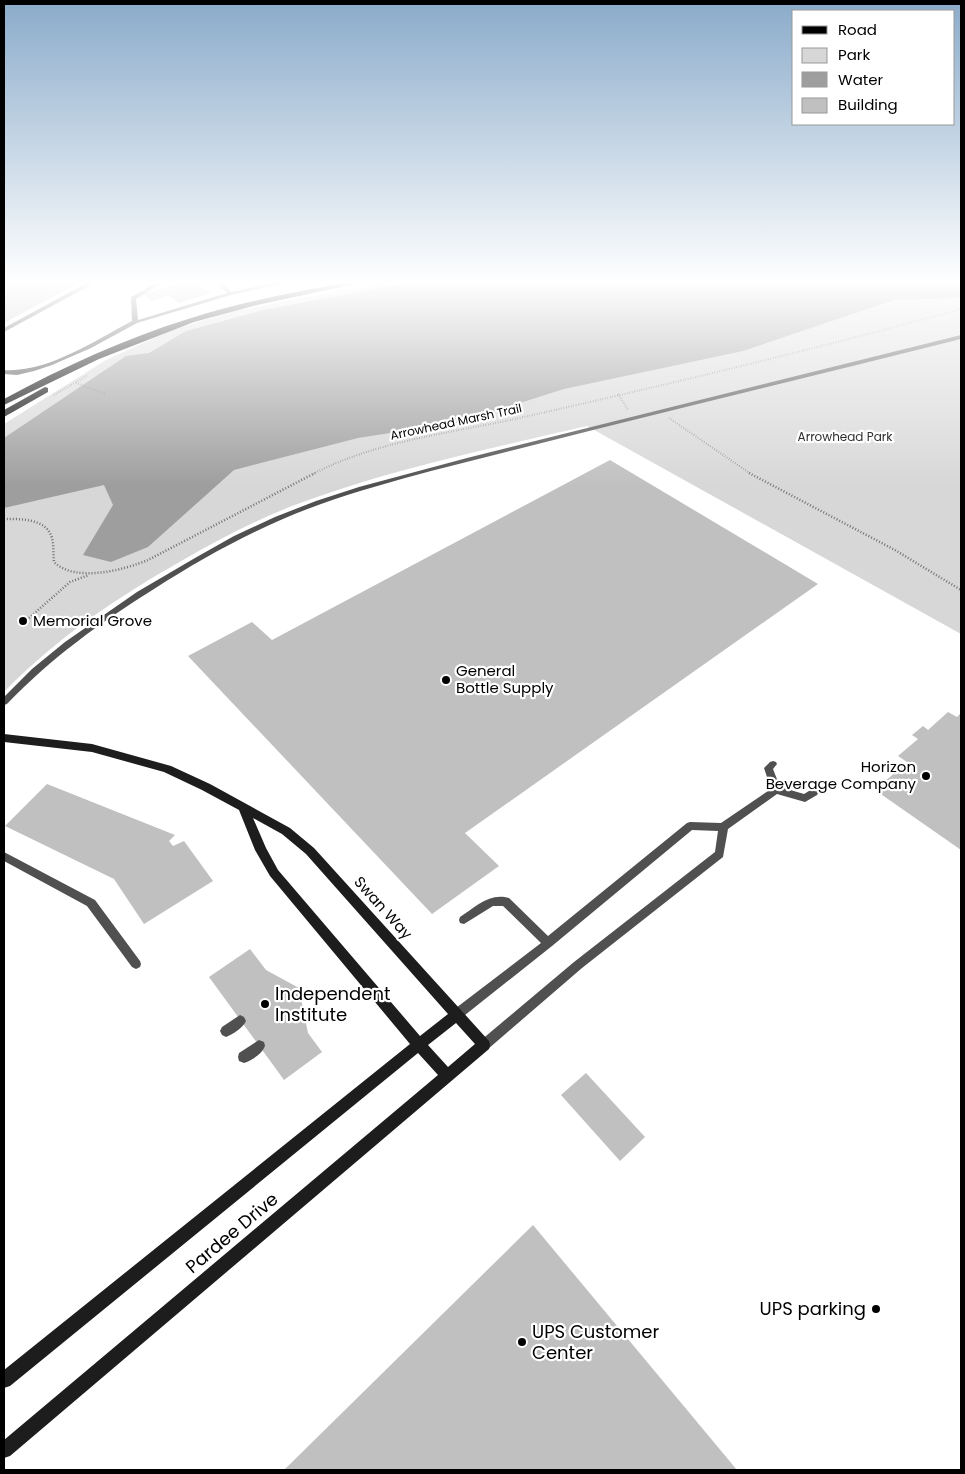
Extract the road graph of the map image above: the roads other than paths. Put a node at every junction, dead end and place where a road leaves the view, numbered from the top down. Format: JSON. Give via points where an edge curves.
{"nodes":[{"id":1,"x":81,"y":349,"type":"edge"},
{"id":2,"x":118,"y":349,"type":"edge"},
{"id":3,"x":914,"y":349,"type":"edge"},
{"id":4,"x":108,"y":353,"type":"junction"},
{"id":5,"x":4,"y":372,"type":"edge"},
{"id":6,"x":4,"y":402,"type":"edge"},
{"id":7,"x":4,"y":414,"type":"edge"},
{"id":8,"x":4,"y":702,"type":"edge"},
{"id":9,"x":4,"y":738,"type":"edge"},
{"id":10,"x":773,"y":764,"type":"dead end"},
{"id":11,"x":776,"y":790,"type":"junction"},
{"id":12,"x":814,"y":792,"type":"dead end"},
{"id":13,"x":244,"y":809,"type":"junction"},
{"id":14,"x":723,"y":827,"type":"junction"},
{"id":15,"x":4,"y":856,"type":"edge"},
{"id":16,"x":464,"y":920,"type":"dead end"},
{"id":17,"x":548,"y":943,"type":"junction"},
{"id":18,"x":136,"y":964,"type":"dead end"},
{"id":19,"x":456,"y":1015,"type":"junction"},
{"id":20,"x":240,"y":1021,"type":"dead end"},
{"id":21,"x":226,"y":1031,"type":"dead end"},
{"id":22,"x":419,"y":1045,"type":"junction"},
{"id":23,"x":484,"y":1045,"type":"junction"},
{"id":24,"x":259,"y":1046,"type":"dead end"},
{"id":25,"x":244,"y":1057,"type":"dead end"},
{"id":26,"x":447,"y":1075,"type":"junction"},
{"id":27,"x":4,"y":1380,"type":"edge"},
{"id":28,"x":4,"y":1450,"type":"edge"}],
"edges":[{"from":1,"to":5,"type":"lane","via":[[46,366],[11,374]]},
{"from":2,"to":4,"type":"main road"},
{"from":3,"to":8,"type":"lane","via":[[408,476],[299,509],[168,576],[86,630]]},
{"from":4,"to":6,"type":"main road"},
{"from":4,"to":7,"type":"main road"},
{"from":9,"to":13,"type":"main road","name":"Swan Way","via":[[92,748],[129,757],[168,769]]},
{"from":10,"to":11,"type":"lane","via":[[768,768]]},
{"from":11,"to":12,"type":"lane","via":[[805,798]]},
{"from":11,"to":14,"type":"lane"},
{"from":13,"to":19,"type":"main road","name":"Swan Way","via":[[286,831],[310,851]]},
{"from":13,"to":22,"type":"main road","via":[[274,873]]},
{"from":14,"to":17,"type":"lane","via":[[690,826]]},
{"from":14,"to":23,"type":"lane","via":[[720,854],[578,965]]},
{"from":15,"to":18,"type":"lane","via":[[91,903]]},
{"from":16,"to":17,"type":"lane","via":[[491,902],[505,902]]},
{"from":17,"to":19,"type":"lane"},
{"from":19,"to":22,"type":"main road","name":"Pardee Drive"},
{"from":19,"to":23,"type":"main road","name":"Swan Way"},
{"from":20,"to":21,"type":"street"},
{"from":22,"to":26,"type":"main road"},
{"from":22,"to":27,"type":"main road","name":"Pardee Drive"},
{"from":23,"to":26,"type":"main road","name":"Pardee Drive"},
{"from":24,"to":25,"type":"street"},
{"from":26,"to":28,"type":"main road","name":"Pardee Drive"}]}
